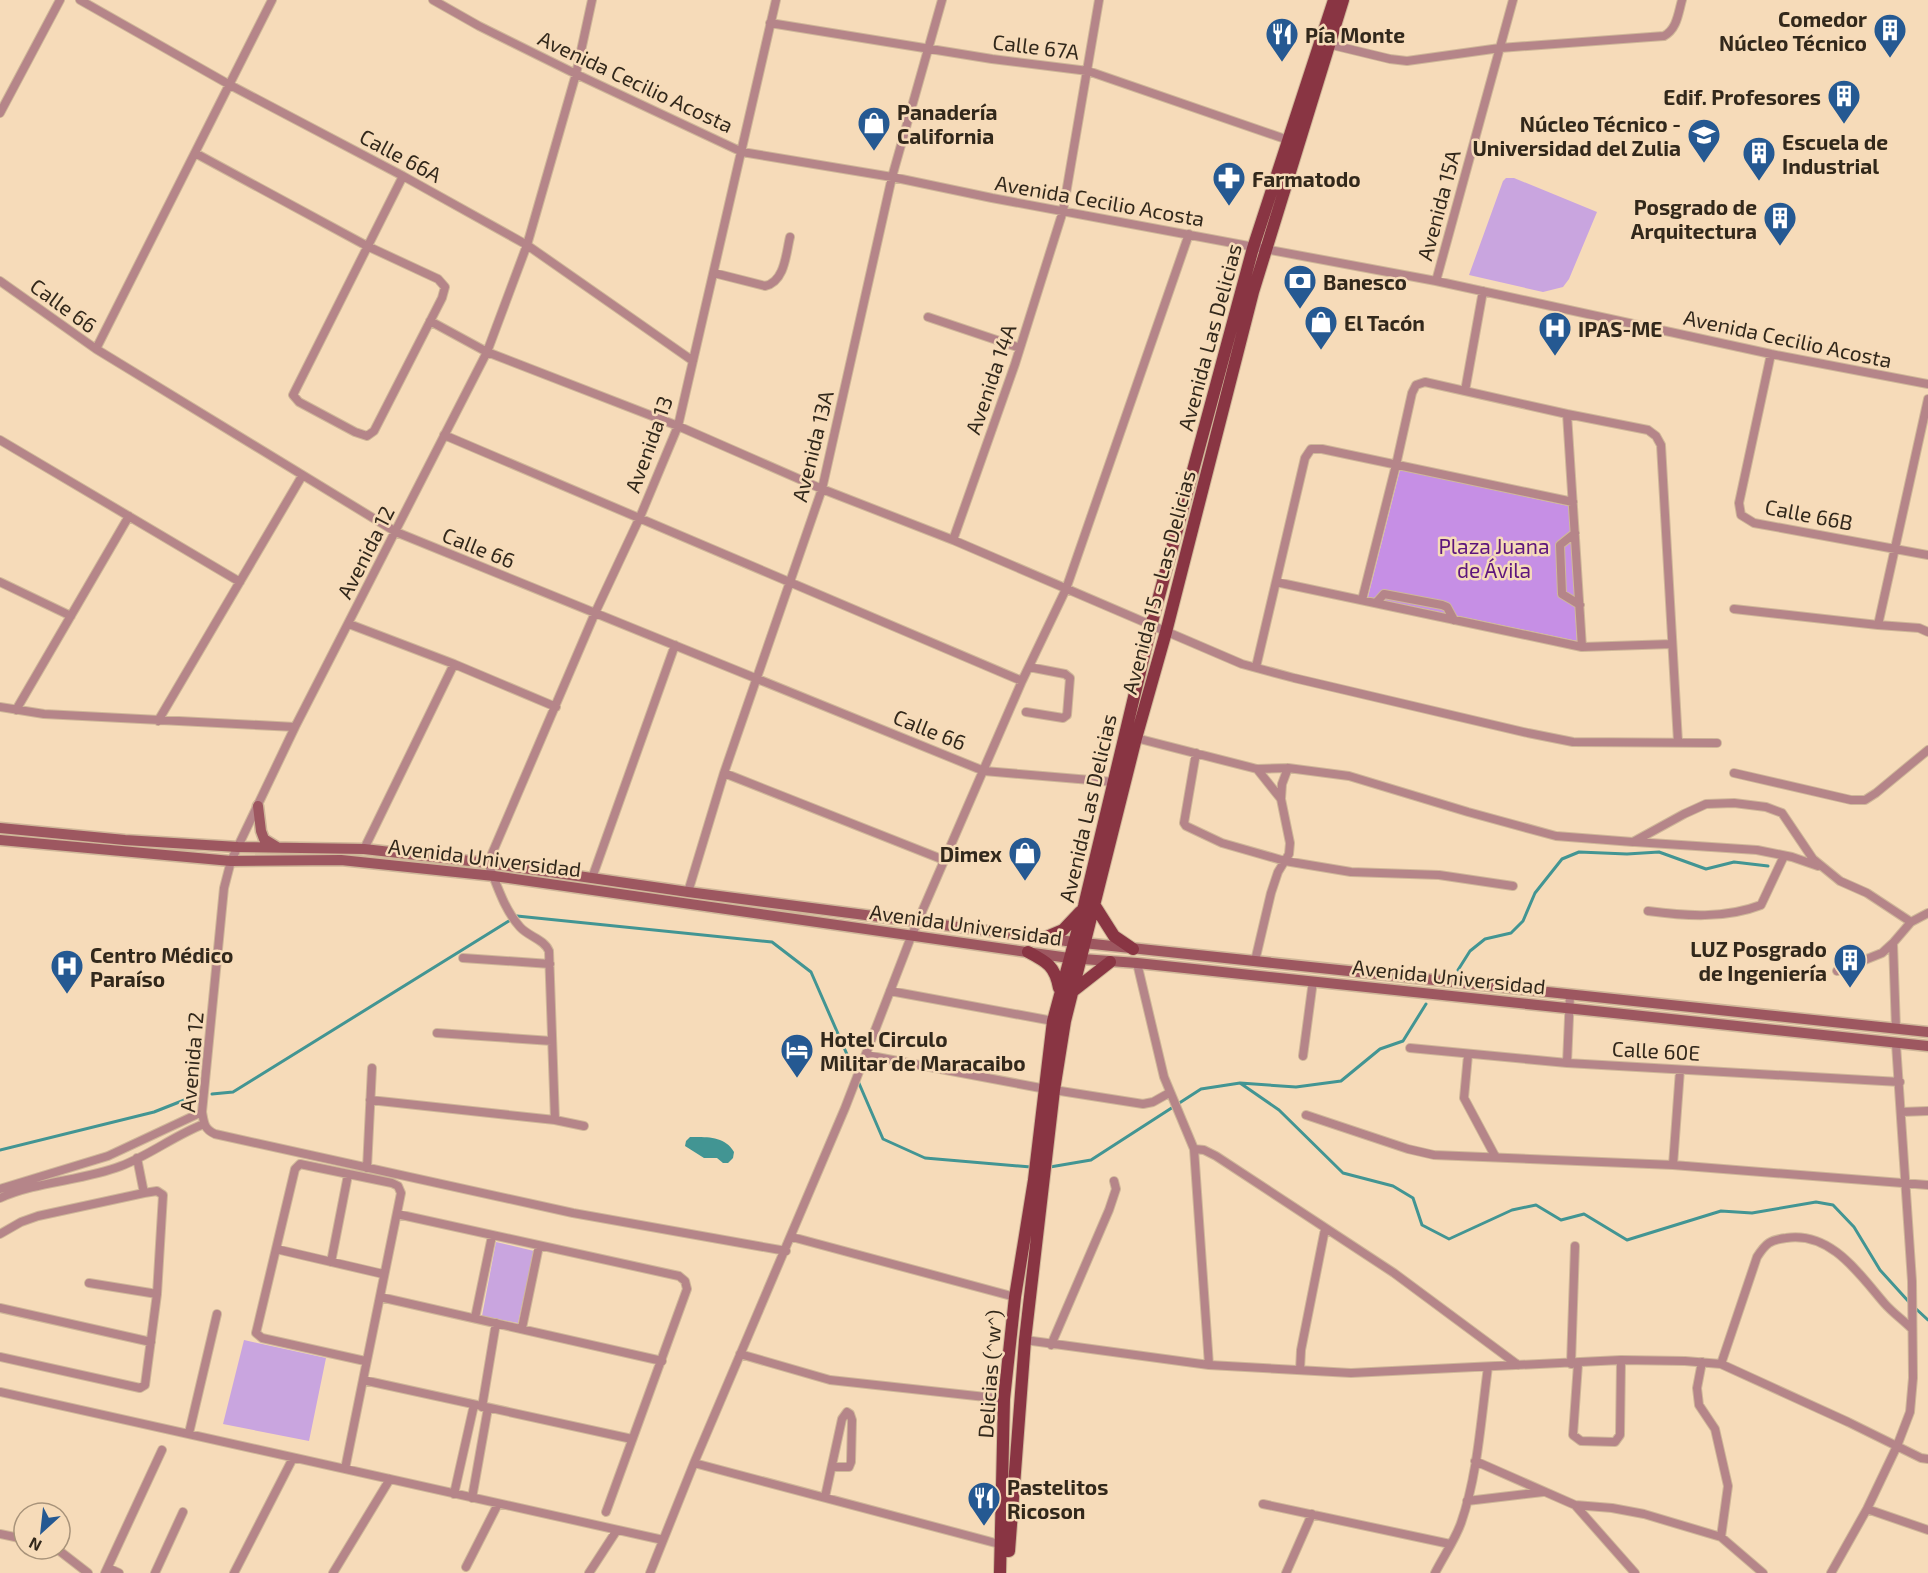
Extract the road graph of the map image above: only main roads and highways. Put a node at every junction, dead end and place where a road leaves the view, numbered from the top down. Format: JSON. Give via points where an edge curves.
{"nodes":[{"id":1,"x":1334,"y":0,"type":"edge"},
{"id":2,"x":1343,"y":0,"type":"edge"},
{"id":3,"x":1089,"y":906,"type":"junction"},
{"id":4,"x":1044,"y":939,"type":"road end"},
{"id":5,"x":1133,"y":949,"type":"road end"},
{"id":6,"x":1028,"y":952,"type":"road end"},
{"id":7,"x":1074,"y":959,"type":"junction"},
{"id":8,"x":1110,"y":962,"type":"road end"},
{"id":9,"x":1073,"y":991,"type":"junction"},
{"id":10,"x":1060,"y":993,"type":"junction"},
{"id":11,"x":1050,"y":1089,"type":"junction"},
{"id":12,"x":1039,"y":1181,"type":"junction"},
{"id":13,"x":1005,"y":1545,"type":"junction"},
{"id":14,"x":1000,"y":1573,"type":"edge"},
{"id":15,"x":1008,"y":1573,"type":"edge"}],
"edges":[{"from":1,"to":3,"type":"main road","name":"Avenida Las Delicias","via":[[1253,248],[1150,626]]},
{"from":2,"to":3,"type":"main road","name":"Avenida 15 - Las Delicias","via":[[1251,303],[1166,632]]},
{"from":3,"to":4,"type":"main road","via":[[1063,930]]},
{"from":3,"to":5,"type":"main road","via":[[1114,936]]},
{"from":3,"to":7,"type":"main road","name":"Avenida Las Delicias"},
{"from":6,"to":10,"type":"main road","via":[[1047,962],[1057,975]]},
{"from":7,"to":9,"type":"main road"},
{"from":7,"to":10,"type":"main road","name":"Avenida Las Delicias"},
{"from":8,"to":9,"type":"main road"},
{"from":9,"to":11,"type":"main road"},
{"from":10,"to":11,"type":"main road","name":"Avenida Las Delicias","via":[[1053,1021]]},
{"from":11,"to":12,"type":"main road","name":"Avenida Las Delicias"},
{"from":12,"to":13,"type":"main road","name":"Delicias (^w^)"},
{"from":12,"to":13,"type":"main road","name":"Delicias (^w^)","via":[[1015,1297],[1004,1399]]},
{"from":13,"to":14,"type":"main road","name":"Delicias (^w^)"},
{"from":13,"to":15,"type":"main road","name":"Delicias (^w^)"}]}
